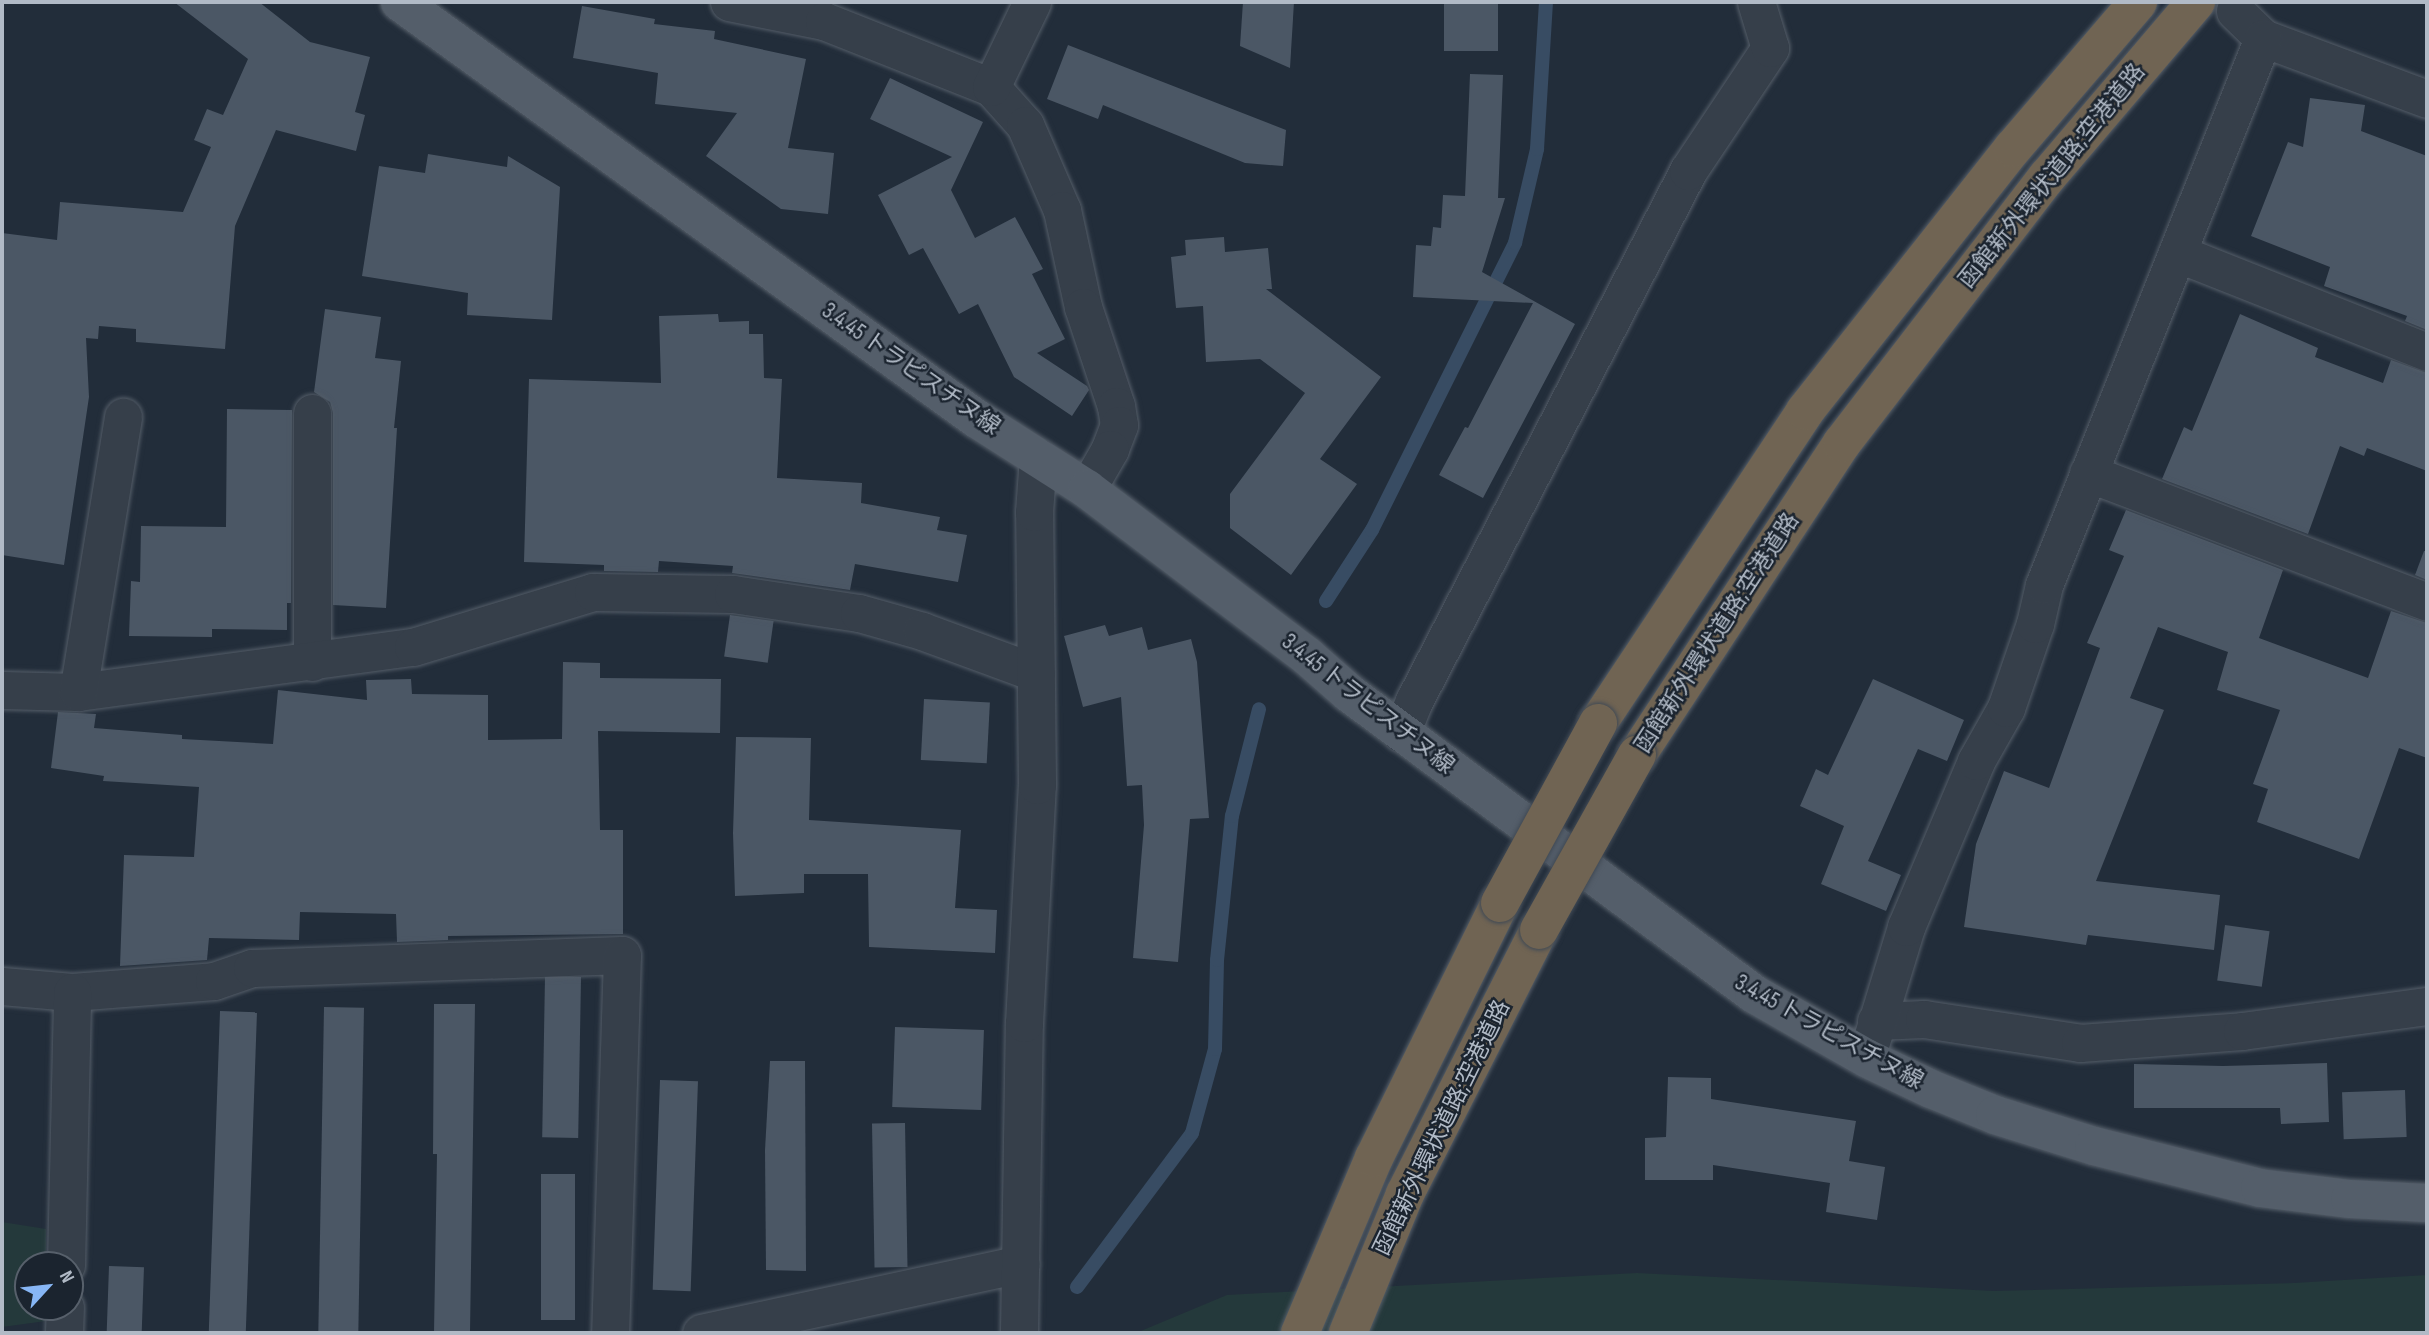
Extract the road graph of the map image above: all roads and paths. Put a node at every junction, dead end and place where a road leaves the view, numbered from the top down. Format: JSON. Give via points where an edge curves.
{"nodes":[{"id":1,"x":400,"y":2,"type":"edge"},
{"id":2,"x":729,"y":2,"type":"edge"},
{"id":3,"x":1032,"y":2,"type":"edge"},
{"id":4,"x":1756,"y":2,"type":"edge"},
{"id":5,"x":2138,"y":2,"type":"edge"},
{"id":6,"x":2196,"y":2,"type":"edge"},
{"id":7,"x":2235,"y":11,"type":"dead end"},
{"id":8,"x":2263,"y":38,"type":"junction"},
{"id":9,"x":991,"y":87,"type":"junction"},
{"id":10,"x":2427,"y":99,"type":"edge"},
{"id":11,"x":2177,"y":253,"type":"junction"},
{"id":12,"x":2427,"y":352,"type":"edge"},
{"id":13,"x":312,"y":413,"type":"dead end"},
{"id":14,"x":123,"y":417,"type":"dead end"},
{"id":15,"x":1038,"y":457,"type":"junction"},
{"id":16,"x":2088,"y":473,"type":"junction"},
{"id":17,"x":1087,"y":489,"type":"junction"},
{"id":18,"x":2427,"y":602,"type":"edge"},
{"id":19,"x":312,"y":662,"type":"junction"},
{"id":20,"x":1036,"y":673,"type":"junction"},
{"id":21,"x":2,"y":690,"type":"edge"},
{"id":22,"x":78,"y":692,"type":"junction"},
{"id":23,"x":1401,"y":733,"type":"junction"},
{"id":24,"x":2,"y":986,"type":"edge"},
{"id":25,"x":72,"y":992,"type":"junction"},
{"id":26,"x":2427,"y":1006,"type":"edge"},
{"id":27,"x":1876,"y":1021,"type":"junction"},
{"id":28,"x":1866,"y":1058,"type":"junction"},
{"id":29,"x":2427,"y":1203,"type":"edge"},
{"id":30,"x":66,"y":1251,"type":"edge"},
{"id":31,"x":1021,"y":1264,"type":"junction"},
{"id":32,"x":610,"y":1333,"type":"edge"},
{"id":33,"x":701,"y":1333,"type":"edge"},
{"id":34,"x":1019,"y":1333,"type":"edge"},
{"id":35,"x":1300,"y":1333,"type":"edge"},
{"id":36,"x":1348,"y":1333,"type":"edge"}],
"edges":[{"from":1,"to":15,"type":"main road","name":"3.4.45 トラピスチヌ線","via":[[966,411]]},
{"from":2,"to":9,"type":"street","via":[[824,21]]},
{"from":3,"to":9,"type":"street"},
{"from":4,"to":23,"type":"street","via":[[1770,48],[1688,171],[1420,688]]},
{"from":5,"to":35,"type":"highway","name":"函館新外環状道路;空港道路","bridge":true,"via":[[2014,148],[1805,411],[1598,723],[1500,903],[1374,1158]]},
{"from":6,"to":36,"type":"highway","name":"函館新外環状道路;空港道路","bridge":true,"via":[[2047,177],[1842,443],[1637,755],[1539,930],[1405,1194]]},
{"from":7,"to":8,"type":"street"},
{"from":8,"to":10,"type":"street"},
{"from":8,"to":11,"type":"street"},
{"from":9,"to":17,"type":"street","via":[[1025,125],[1056,194],[1083,307],[1116,407],[1119,425]]},
{"from":11,"to":12,"type":"street"},
{"from":11,"to":16,"type":"street"},
{"from":13,"to":19,"type":"street"},
{"from":14,"to":22,"type":"street"},
{"from":15,"to":17,"type":"main road","name":"3.4.45 トラピスチヌ線"},
{"from":15,"to":20,"type":"street"},
{"from":16,"to":18,"type":"street"},
{"from":16,"to":27,"type":"street","via":[[2044,585],[2006,708],[1976,761],[1906,927]]},
{"from":17,"to":23,"type":"main road","name":"3.4.45 トラピスチヌ線"},
{"from":19,"to":20,"type":"street","via":[[413,647],[593,592],[618,592],[733,594],[859,613]]},
{"from":19,"to":22,"type":"street"},
{"from":20,"to":31,"type":"street","via":[[1038,785],[1024,1023]]},
{"from":21,"to":22,"type":"street"},
{"from":23,"to":28,"type":"main road","name":"3.4.45 トラピスチヌ線","via":[[1754,994]]},
{"from":24,"to":25,"type":"street"},
{"from":25,"to":30,"type":"street"},
{"from":25,"to":32,"type":"street","via":[[214,981],[251,968],[622,955]]},
{"from":26,"to":27,"type":"street","via":[[2242,1031],[2080,1043],[1924,1019]]},
{"from":27,"to":28,"type":"street"},
{"from":28,"to":29,"type":"main road","name":"3.4.45 トラピスチヌ線","via":[[1995,1115],[2190,1173],[2260,1188]]},
{"from":31,"to":33,"type":"street"},
{"from":31,"to":34,"type":"street"}]}
